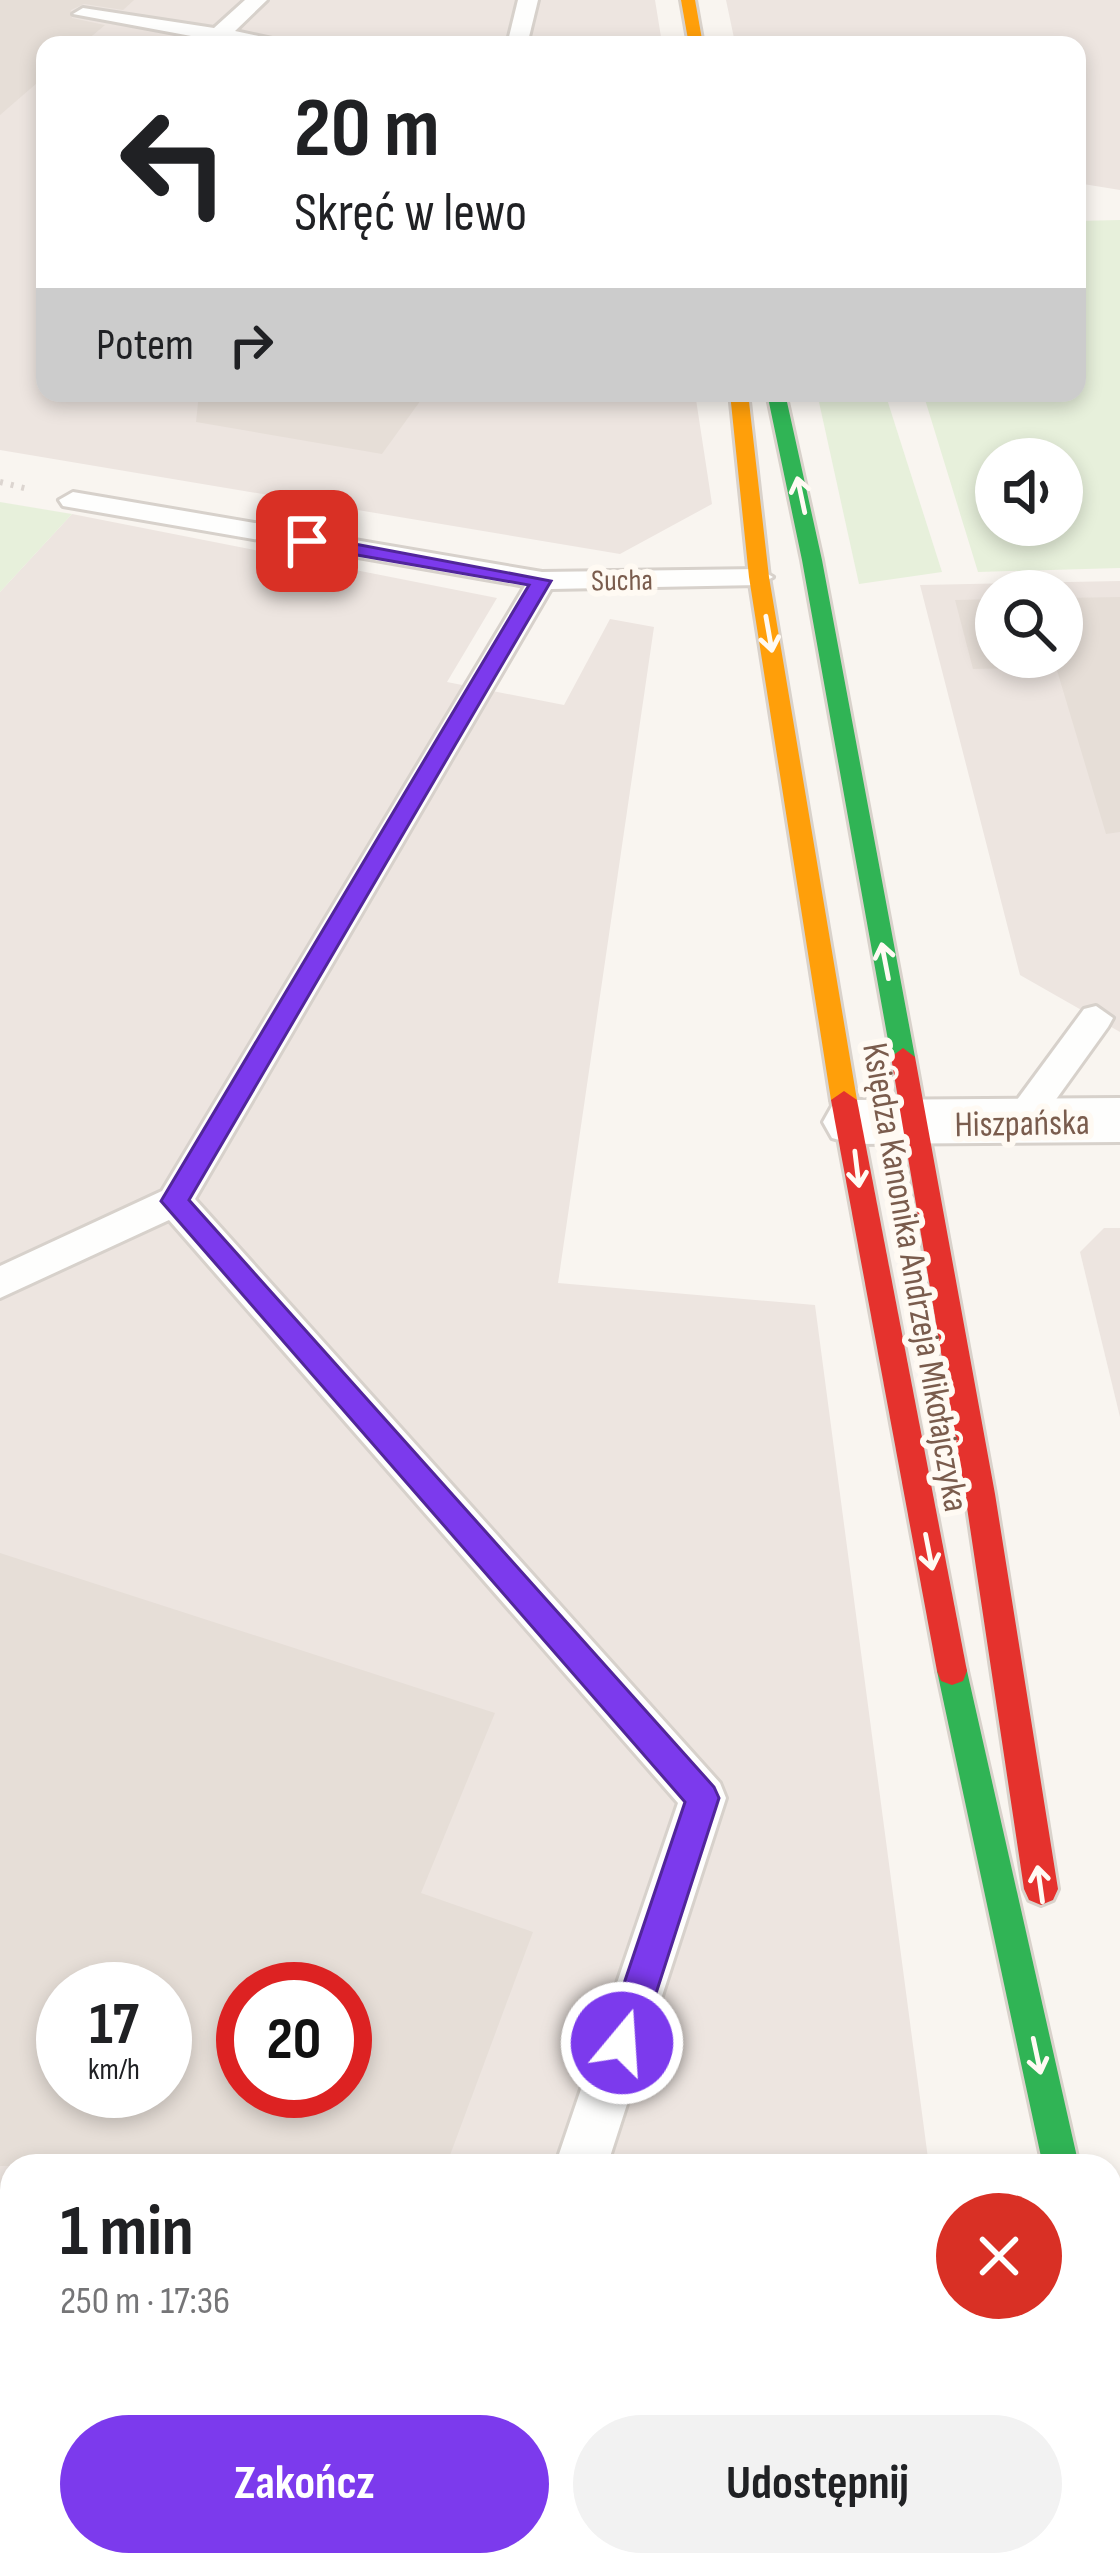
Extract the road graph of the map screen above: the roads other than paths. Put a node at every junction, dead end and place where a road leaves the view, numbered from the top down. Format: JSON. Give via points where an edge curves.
{"nodes":[{"id":1,"x":257,"y":0,"type":"edge"},
{"id":2,"x":528,"y":0,"type":"edge"},
{"id":3,"x":688,"y":0,"type":"edge"},
{"id":4,"x":83,"y":14,"type":"dead end"},
{"id":5,"x":218,"y":35,"type":"junction"},
{"id":6,"x":225,"y":36,"type":"edge"},
{"id":7,"x":519,"y":36,"type":"edge"},
{"id":8,"x":694,"y":36,"type":"edge"},
{"id":9,"x":740,"y":402,"type":"edge"},
{"id":10,"x":778,"y":402,"type":"edge"},
{"id":11,"x":73,"y":500,"type":"dead end"},
{"id":12,"x":818,"y":576,"type":"junction"},
{"id":13,"x":759,"y":577,"type":"junction"},
{"id":14,"x":542,"y":581,"type":"junction"},
{"id":15,"x":1096,"y":1018,"type":"dead end"},
{"id":16,"x":1120,"y":1120,"type":"edge"},
{"id":17,"x":1021,"y":1121,"type":"junction"},
{"id":18,"x":851,"y":1122,"type":"junction"},
{"id":19,"x":916,"y":1124,"type":"junction"},
{"id":20,"x":175,"y":1201,"type":"junction"},
{"id":21,"x":0,"y":1282,"type":"edge"},
{"id":22,"x":1045,"y":1918,"type":"dead end"},
{"id":23,"x":1061,"y":2031,"type":"dead end"},
{"id":24,"x":585,"y":2154,"type":"edge"},
{"id":25,"x":1058,"y":2154,"type":"edge"},
{"id":26,"x":1078,"y":2154,"type":"edge"}],
"edges":[{"from":1,"to":5,"type":"lane"},
{"from":2,"to":7,"type":"lane"},
{"from":3,"to":8,"type":"main road"},
{"from":4,"to":5,"type":"lane"},
{"from":5,"to":6,"type":"lane"},
{"from":9,"to":13,"type":"main road","name":"Księdza Kanonika Andrzeja Mikołajczyka"},
{"from":12,"to":10,"type":"main road","name":"Księdza Kanonika Andrzeja Mikołajczyka","one_way":true},
{"from":11,"to":14,"type":"lane","name":"Sucha"},
{"from":12,"to":13,"type":"street","name":"Sucha"},
{"from":19,"to":12,"type":"main road","name":"Księdza Kanonika Andrzeja Mikołajczyka","one_way":true},
{"from":13,"to":14,"type":"lane","name":"Sucha"},
{"from":13,"to":18,"type":"main road","name":"Księdza Kanonika Andrzeja Mikołajczyka","one_way":true},
{"from":14,"to":20,"type":"lane"},
{"from":15,"to":17,"type":"lane"},
{"from":16,"to":17,"type":"street","name":"Hiszpańska"},
{"from":17,"to":19,"type":"street","name":"Hiszpańska"},
{"from":18,"to":19,"type":"street","name":"Hiszpańska"},
{"from":18,"to":25,"type":"main road","name":"Księdza Kanonika Andrzeja Mikołajczyka","one_way":true,"via":[[967,1742]]},
{"from":22,"to":19,"type":"main road","name":"Księdza Kanonika Andrzeja Mikołajczyka","one_way":true,"via":[[966,1393]]},
{"from":20,"to":21,"type":"lane"},
{"from":20,"to":24,"type":"lane","via":[[703,1798]]},
{"from":23,"to":26,"type":"main road"}]}
